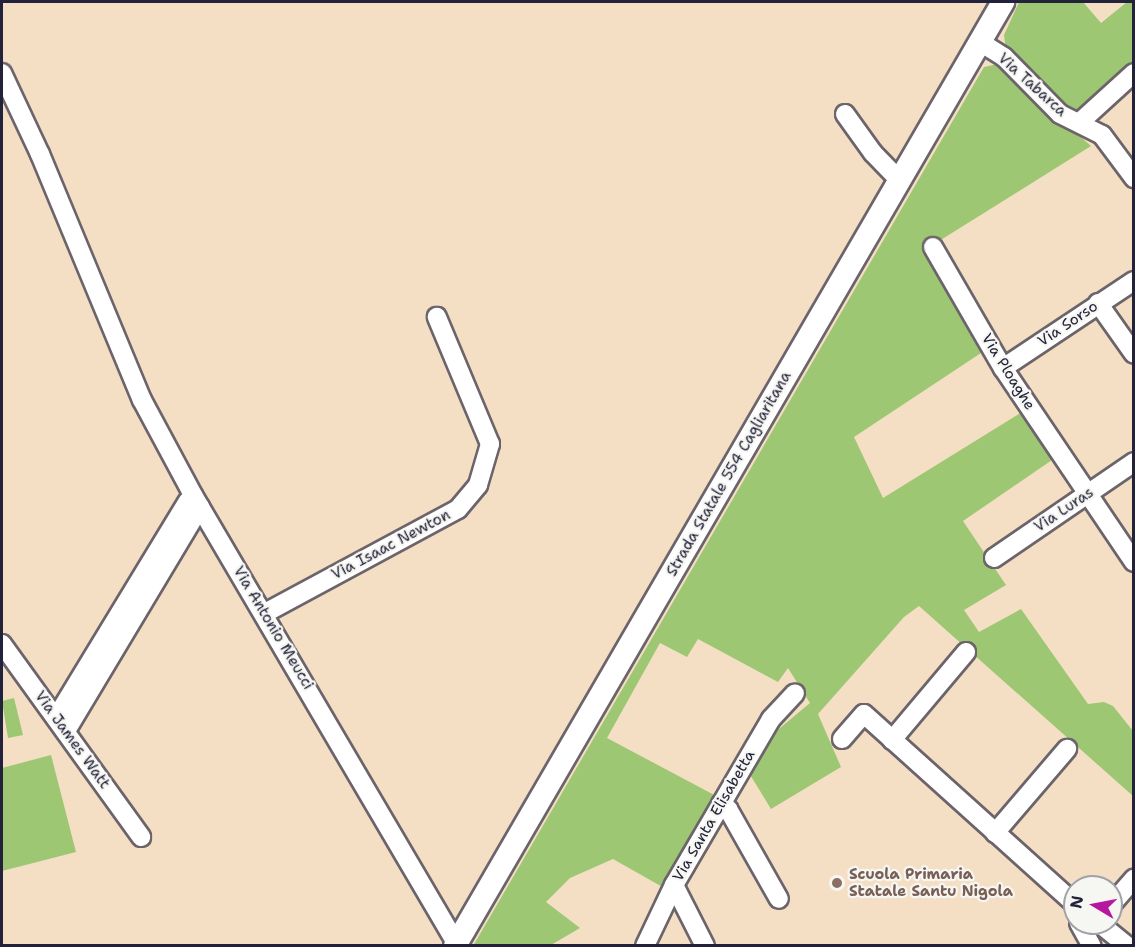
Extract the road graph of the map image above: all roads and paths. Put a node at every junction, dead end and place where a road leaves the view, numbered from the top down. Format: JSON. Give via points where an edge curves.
{"nodes":[{"id":1,"x":1003,"y":2,"type":"edge"},
{"id":2,"x":980,"y":42,"type":"junction"},
{"id":3,"x":1134,"y":73,"type":"edge"},
{"id":4,"x":2,"y":74,"type":"edge"},
{"id":5,"x":845,"y":114,"type":"dead end"},
{"id":6,"x":1079,"y":123,"type":"junction"},
{"id":7,"x":1134,"y":178,"type":"edge"},
{"id":8,"x":899,"y":180,"type":"junction"},
{"id":9,"x":933,"y":247,"type":"dead end"},
{"id":10,"x":1134,"y":281,"type":"edge"},
{"id":11,"x":1098,"y":303,"type":"junction"},
{"id":12,"x":437,"y":316,"type":"dead end"},
{"id":13,"x":1134,"y":354,"type":"edge"},
{"id":14,"x":1003,"y":368,"type":"junction"},
{"id":15,"x":1134,"y":462,"type":"edge"},
{"id":16,"x":1088,"y":494,"type":"junction"},
{"id":17,"x":196,"y":501,"type":"junction"},
{"id":18,"x":994,"y":558,"type":"dead end"},
{"id":19,"x":1134,"y":562,"type":"edge"},
{"id":20,"x":265,"y":613,"type":"junction"},
{"id":21,"x":2,"y":644,"type":"edge"},
{"id":22,"x":966,"y":652,"type":"dead end"},
{"id":23,"x":795,"y":693,"type":"dead end"},
{"id":24,"x":61,"y":724,"type":"junction"},
{"id":25,"x":842,"y":739,"type":"dead end"},
{"id":26,"x":892,"y":740,"type":"junction"},
{"id":27,"x":1067,"y":749,"type":"dead end"},
{"id":28,"x":721,"y":804,"type":"junction"},
{"id":29,"x":995,"y":833,"type":"junction"},
{"id":30,"x":141,"y":837,"type":"dead end"},
{"id":31,"x":1134,"y":879,"type":"edge"},
{"id":32,"x":674,"y":885,"type":"junction"},
{"id":33,"x":1123,"y":891,"type":"edge"},
{"id":34,"x":1063,"y":894,"type":"edge"},
{"id":35,"x":779,"y":899,"type":"dead end"},
{"id":36,"x":1102,"y":935,"type":"edge"},
{"id":37,"x":455,"y":944,"type":"edge"},
{"id":38,"x":645,"y":945,"type":"edge"},
{"id":39,"x":705,"y":945,"type":"edge"},
{"id":40,"x":1127,"y":945,"type":"edge"}],
"edges":[{"from":1,"to":2,"type":"main road","name":"Strada Statale 554 Cagliaritana"},
{"from":2,"to":6,"type":"street","name":"Via Tabarca","via":[[1011,63],[1060,114]]},
{"from":2,"to":8,"type":"main road","name":"Strada Statale 554 Cagliaritana"},
{"from":3,"to":6,"type":"street"},
{"from":4,"to":17,"type":"street","name":"Via Antonio Meucci","via":[[142,400]]},
{"from":5,"to":8,"type":"street","via":[[873,153]]},
{"from":6,"to":7,"type":"street","name":"Via Tabarca","via":[[1102,135]]},
{"from":8,"to":37,"type":"main road","name":"Strada Statale 554 Cagliaritana"},
{"from":9,"to":14,"type":"street","name":"Via Ploaghe"},
{"from":10,"to":11,"type":"street","name":"Via Sorso"},
{"from":11,"to":13,"type":"street"},
{"from":11,"to":14,"type":"street","name":"Via Sorso"},
{"from":12,"to":20,"type":"street","name":"Via Isaac Newton","via":[[490,444],[478,485],[458,509]]},
{"from":14,"to":16,"type":"street","name":"Via Ploaghe"},
{"from":15,"to":16,"type":"street","name":"Via Luras"},
{"from":16,"to":18,"type":"street","name":"Via Luras"},
{"from":16,"to":19,"type":"street","name":"Via Ploaghe"},
{"from":17,"to":20,"type":"street","name":"Via Antonio Meucci"},
{"from":17,"to":24,"type":"street"},
{"from":20,"to":37,"type":"street","name":"Via Antonio Meucci"},
{"from":21,"to":24,"type":"street","name":"Via James Watt"},
{"from":22,"to":26,"type":"street"},
{"from":23,"to":28,"type":"street","name":"Via Santa Elisabetta","via":[[771,719]]},
{"from":24,"to":30,"type":"street","name":"Via James Watt"},
{"from":25,"to":26,"type":"street","via":[[864,714]]},
{"from":26,"to":29,"type":"street"},
{"from":27,"to":29,"type":"street"},
{"from":28,"to":32,"type":"street","name":"Via Santa Elisabetta"},
{"from":28,"to":35,"type":"street"},
{"from":29,"to":34,"type":"street"},
{"from":31,"to":33,"type":"street"},
{"from":32,"to":38,"type":"street","name":"Via Santa Elisabetta"},
{"from":32,"to":39,"type":"street"},
{"from":36,"to":40,"type":"street"}]}
